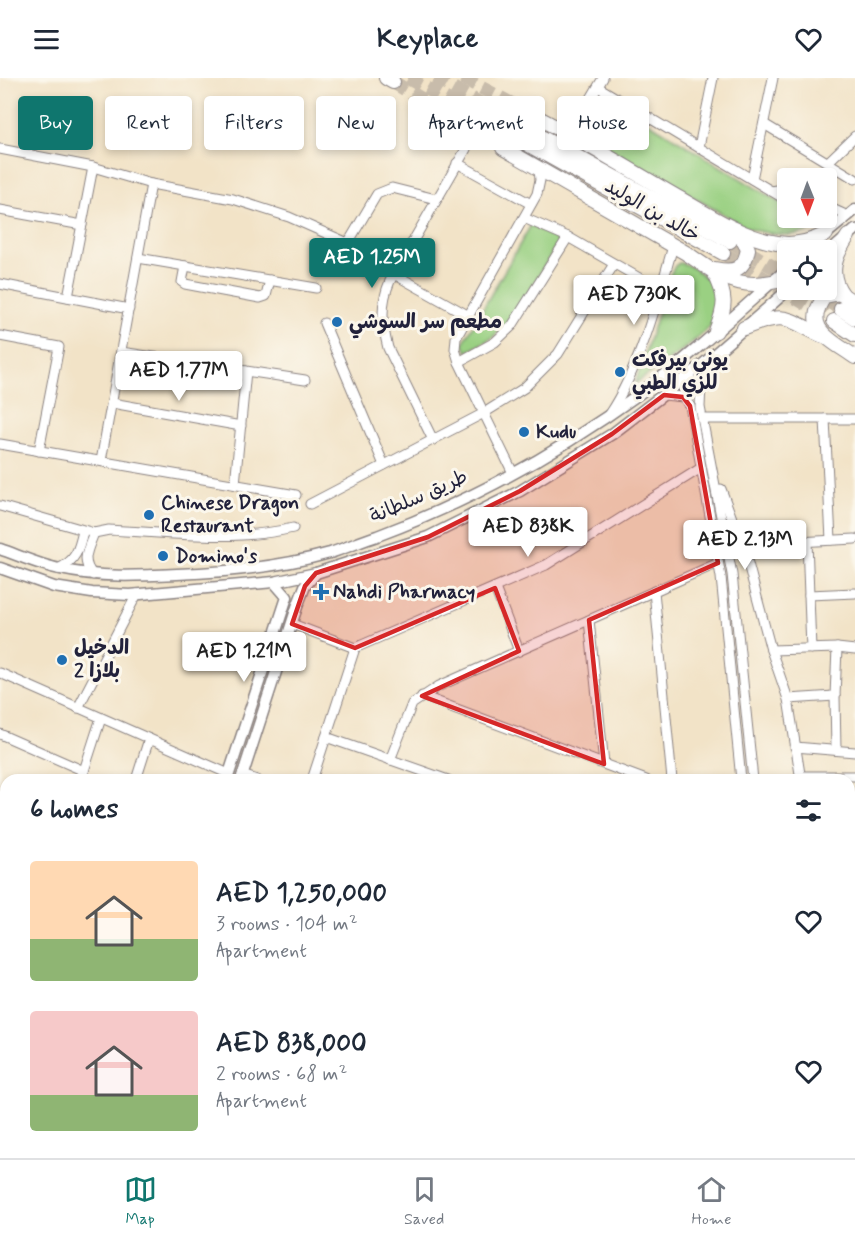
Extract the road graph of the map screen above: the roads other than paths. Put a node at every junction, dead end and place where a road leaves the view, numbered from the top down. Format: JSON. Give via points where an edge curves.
{"nodes":[{"id":1,"x":603,"y":78,"type":"edge"},
{"id":2,"x":707,"y":78,"type":"edge"},
{"id":3,"x":713,"y":78,"type":"edge"},
{"id":4,"x":773,"y":78,"type":"edge"},
{"id":5,"x":597,"y":87,"type":"junction"},
{"id":6,"x":710,"y":91,"type":"junction"},
{"id":7,"x":592,"y":96,"type":"edge"},
{"id":8,"x":764,"y":124,"type":"junction"},
{"id":9,"x":855,"y":136,"type":"edge"},
{"id":10,"x":545,"y":146,"type":"edge"},
{"id":11,"x":699,"y":147,"type":"junction"},
{"id":12,"x":0,"y":149,"type":"edge"},
{"id":13,"x":465,"y":150,"type":"edge"},
{"id":14,"x":506,"y":150,"type":"tunnel mouth"},
{"id":15,"x":594,"y":150,"type":"edge"},
{"id":16,"x":828,"y":162,"type":"junction"},
{"id":17,"x":457,"y":164,"type":"junction"},
{"id":18,"x":93,"y":167,"type":"junction"},
{"id":19,"x":539,"y":169,"type":"junction"},
{"id":20,"x":855,"y":178,"type":"edge"},
{"id":21,"x":752,"y":179,"type":"junction"},
{"id":22,"x":152,"y":184,"type":"junction"},
{"id":23,"x":777,"y":190,"type":"edge"},
{"id":24,"x":772,"y":191,"type":"junction"},
{"id":25,"x":777,"y":194,"type":"edge"},
{"id":26,"x":436,"y":199,"type":"junction"},
{"id":27,"x":531,"y":204,"type":"junction"},
{"id":28,"x":0,"y":210,"type":"edge"},
{"id":29,"x":851,"y":213,"type":"edge"},
{"id":30,"x":524,"y":218,"type":"junction"},
{"id":31,"x":82,"y":225,"type":"junction"},
{"id":32,"x":852,"y":233,"type":"edge"},
{"id":33,"x":826,"y":234,"type":"junction"},
{"id":34,"x":568,"y":237,"type":"junction"},
{"id":35,"x":819,"y":240,"type":"edge"},
{"id":36,"x":730,"y":242,"type":"junction"},
{"id":37,"x":673,"y":246,"type":"junction"},
{"id":38,"x":837,"y":246,"type":"edge"},
{"id":39,"x":138,"y":258,"type":"junction"},
{"id":40,"x":614,"y":264,"type":"junction"},
{"id":41,"x":184,"y":266,"type":"junction"},
{"id":42,"x":712,"y":270,"type":"junction"},
{"id":43,"x":394,"y":274,"type":"junction"},
{"id":44,"x":777,"y":277,"type":"edge"},
{"id":45,"x":270,"y":280,"type":"junction"},
{"id":46,"x":777,"y":280,"type":"edge"},
{"id":47,"x":772,"y":281,"type":"junction"},
{"id":48,"x":0,"y":284,"type":"edge"},
{"id":49,"x":315,"y":288,"type":"dead end"},
{"id":50,"x":660,"y":290,"type":"junction"},
{"id":51,"x":777,"y":290,"type":"edge"},
{"id":52,"x":759,"y":293,"type":"junction"},
{"id":53,"x":68,"y":297,"type":"junction"},
{"id":54,"x":777,"y":298,"type":"edge"},
{"id":55,"x":843,"y":304,"type":"edge"},
{"id":56,"x":129,"y":309,"type":"junction"},
{"id":57,"x":469,"y":316,"type":"junction"},
{"id":58,"x":855,"y":318,"type":"edge"},
{"id":59,"x":324,"y":323,"type":"dead end"},
{"id":60,"x":744,"y":328,"type":"junction"},
{"id":61,"x":716,"y":331,"type":"junction"},
{"id":62,"x":855,"y":335,"type":"edge"},
{"id":63,"x":0,"y":336,"type":"edge"},
{"id":64,"x":827,"y":337,"type":"junction"},
{"id":65,"x":121,"y":352,"type":"junction"},
{"id":66,"x":855,"y":357,"type":"edge"},
{"id":67,"x":459,"y":362,"type":"junction"},
{"id":68,"x":702,"y":364,"type":"junction"},
{"id":69,"x":246,"y":371,"type":"junction"},
{"id":70,"x":306,"y":380,"type":"dead end"},
{"id":71,"x":664,"y":395,"type":"junction"},
{"id":72,"x":111,"y":403,"type":"junction"},
{"id":73,"x":484,"y":413,"type":"junction"},
{"id":74,"x":609,"y":414,"type":"junction"},
{"id":75,"x":702,"y":419,"type":"junction"},
{"id":76,"x":825,"y":419,"type":"junction"},
{"id":77,"x":855,"y":419,"type":"edge"},
{"id":78,"x":241,"y":426,"type":"junction"},
{"id":79,"x":433,"y":440,"type":"junction"},
{"id":80,"x":0,"y":444,"type":"edge"},
{"id":81,"x":39,"y":451,"type":"junction"},
{"id":82,"x":101,"y":461,"type":"junction"},
{"id":83,"x":384,"y":465,"type":"junction"},
{"id":84,"x":711,"y":465,"type":"junction"},
{"id":85,"x":701,"y":468,"type":"junction"},
{"id":86,"x":513,"y":473,"type":"junction"},
{"id":87,"x":236,"y":484,"type":"junction"},
{"id":88,"x":296,"y":495,"type":"dead end"},
{"id":89,"x":310,"y":504,"type":"dead end"},
{"id":90,"x":0,"y":506,"type":"edge"},
{"id":91,"x":293,"y":528,"type":"dead end"},
{"id":92,"x":83,"y":531,"type":"junction"},
{"id":93,"x":94,"y":533,"type":"junction"},
{"id":94,"x":855,"y":538,"type":"edge"},
{"id":95,"x":831,"y":540,"type":"junction"},
{"id":96,"x":807,"y":541,"type":"junction"},
{"id":97,"x":742,"y":545,"type":"junction"},
{"id":98,"x":0,"y":549,"type":"edge"},
{"id":99,"x":718,"y":563,"type":"junction"},
{"id":100,"x":0,"y":568,"type":"edge"},
{"id":101,"x":58,"y":569,"type":"junction"},
{"id":102,"x":316,"y":573,"type":"junction"},
{"id":103,"x":93,"y":575,"type":"junction"},
{"id":104,"x":274,"y":582,"type":"junction"},
{"id":105,"x":495,"y":588,"type":"junction"},
{"id":106,"x":654,"y":591,"type":"junction"},
{"id":107,"x":855,"y":593,"type":"edge"},
{"id":108,"x":137,"y":594,"type":"junction"},
{"id":109,"x":809,"y":595,"type":"junction"},
{"id":110,"x":589,"y":620,"type":"junction"},
{"id":111,"x":292,"y":624,"type":"junction"},
{"id":112,"x":355,"y":648,"type":"junction"},
{"id":113,"x":837,"y":648,"type":"junction"},
{"id":114,"x":811,"y":649,"type":"junction"},
{"id":115,"x":771,"y":650,"type":"junction"},
{"id":116,"x":855,"y":650,"type":"edge"},
{"id":117,"x":519,"y":651,"type":"junction"},
{"id":118,"x":0,"y":673,"type":"edge"},
{"id":119,"x":422,"y":696,"type":"junction"},
{"id":120,"x":835,"y":696,"type":"junction"},
{"id":121,"x":788,"y":699,"type":"junction"},
{"id":122,"x":78,"y":708,"type":"junction"},
{"id":123,"x":101,"y":718,"type":"junction"},
{"id":124,"x":0,"y":734,"type":"edge"},
{"id":125,"x":326,"y":737,"type":"junction"},
{"id":126,"x":148,"y":739,"type":"junction"},
{"id":127,"x":795,"y":747,"type":"junction"},
{"id":128,"x":836,"y":750,"type":"junction"},
{"id":129,"x":855,"y":752,"type":"edge"},
{"id":130,"x":390,"y":760,"type":"junction"},
{"id":131,"x":604,"y":764,"type":"junction"},
{"id":132,"x":80,"y":774,"type":"edge"},
{"id":133,"x":82,"y":774,"type":"edge"},
{"id":134,"x":138,"y":774,"type":"edge"},
{"id":135,"x":222,"y":774,"type":"edge"},
{"id":136,"x":229,"y":774,"type":"edge"},
{"id":137,"x":243,"y":774,"type":"edge"},
{"id":138,"x":314,"y":774,"type":"edge"},
{"id":139,"x":431,"y":774,"type":"edge"},
{"id":140,"x":630,"y":774,"type":"edge"},
{"id":141,"x":671,"y":774,"type":"edge"},
{"id":142,"x":740,"y":774,"type":"edge"},
{"id":143,"x":752,"y":774,"type":"edge"},
{"id":144,"x":799,"y":774,"type":"edge"}],
"edges":[{"from":1,"to":5,"type":"street"},
{"from":2,"to":6,"type":"street"},
{"from":3,"to":6,"type":"street"},
{"from":4,"to":8,"type":"street"},
{"from":5,"to":7,"type":"street"},
{"from":5,"to":11,"type":"street"},
{"from":6,"to":11,"type":"street"},
{"from":8,"to":16,"type":"street"},
{"from":8,"to":21,"type":"street"},
{"from":9,"to":16,"type":"street"},
{"from":10,"to":36,"type":"highway"},
{"from":11,"to":21,"type":"street"},
{"from":12,"to":18,"type":"street"},
{"from":13,"to":17,"type":"street"},
{"from":14,"to":19,"type":"highway","name":"خالد بن الوليد"},
{"from":15,"to":36,"type":"highway","name":"خالد بن الوليد"},
{"from":16,"to":20,"type":"street"},
{"from":17,"to":26,"type":"street"},
{"from":17,"to":27,"type":"street"},
{"from":18,"to":22,"type":"street"},
{"from":18,"to":31,"type":"street"},
{"from":19,"to":27,"type":"street","via":[[540,186]]},
{"from":19,"to":37,"type":"highway","name":"خالد بن الوليد"},
{"from":21,"to":24,"type":"street"},
{"from":22,"to":26,"type":"street","via":[[252,205],[348,243],[377,194],[392,188]]},
{"from":22,"to":39,"type":"street"},
{"from":23,"to":24,"type":"street"},
{"from":24,"to":25,"type":"street"},
{"from":26,"to":43,"type":"street"},
{"from":27,"to":30,"type":"street"},
{"from":28,"to":31,"type":"street"},
{"from":29,"to":33,"type":"main road"},
{"from":30,"to":34,"type":"street"},
{"from":30,"to":57,"type":"street"},
{"from":31,"to":53,"type":"street"},
{"from":32,"to":38,"type":"main road"},
{"from":32,"to":55,"type":"highway","via":[[838,252],[833,268]]},
{"from":33,"to":35,"type":"main road"},
{"from":33,"to":36,"type":"highway","via":[[804,243]]},
{"from":34,"to":40,"type":"street"},
{"from":34,"to":67,"type":"street","via":[[512,326],[495,342]]},
{"from":36,"to":42,"type":"highway","via":[[748,249],[746,258],[735,270]]},
{"from":37,"to":42,"type":"highway","name":"خالد بن الوليد"},
{"from":37,"to":50,"type":"street"},
{"from":39,"to":41,"type":"street"},
{"from":39,"to":56,"type":"street"},
{"from":40,"to":50,"type":"street"},
{"from":40,"to":73,"type":"street","via":[[558,354],[524,388]]},
{"from":41,"to":45,"type":"street"},
{"from":41,"to":45,"type":"street","via":[[185,285],[260,298],[266,296]]},
{"from":42,"to":47,"type":"highway","name":"خالد بن الوليد","via":[[742,283]]},
{"from":42,"to":61,"type":"highway","via":[[724,297]]},
{"from":43,"to":57,"type":"street"},
{"from":43,"to":79,"type":"street","via":[[382,304],[384,334]]},
{"from":44,"to":47,"type":"main road","name":"طريق سلطانة"},
{"from":45,"to":49,"type":"street"},
{"from":46,"to":47,"type":"highway","name":"خالد بن الوليد"},
{"from":47,"to":52,"type":"main road","name":"طريق سلطانة"},
{"from":48,"to":53,"type":"street"},
{"from":50,"to":74,"type":"street","via":[[629,381]]},
{"from":51,"to":52,"type":"highway"},
{"from":52,"to":61,"type":"main road","name":"طريق سلطانة"},
{"from":53,"to":56,"type":"street"},
{"from":54,"to":60,"type":"main road","name":"طريق سلطانة"},
{"from":55,"to":58,"type":"highway"},
{"from":55,"to":62,"type":"highway"},
{"from":55,"to":64,"type":"highway","via":[[825,296],[815,311],[816,323]]},
{"from":56,"to":65,"type":"street"},
{"from":57,"to":67,"type":"street","via":[[456,338]]},
{"from":59,"to":83,"type":"street"},
{"from":60,"to":64,"type":"highway","via":[[770,319],[792,319]]},
{"from":60,"to":68,"type":"main road","name":"طريق سلطانة"},
{"from":61,"to":74,"type":"main road","name":"طريق سلطانة"},
{"from":63,"to":81,"type":"street","via":[[59,348]]},
{"from":64,"to":66,"type":"highway"},
{"from":65,"to":69,"type":"street"},
{"from":65,"to":72,"type":"street"},
{"from":67,"to":73,"type":"street"},
{"from":68,"to":71,"type":"main road","name":"طريق سلطانة"},
{"from":68,"to":75,"type":"street"},
{"from":69,"to":70,"type":"street"},
{"from":69,"to":78,"type":"street"},
{"from":71,"to":85,"type":"street","via":[[683,397],[690,406]]},
{"from":71,"to":102,"type":"main road","name":"طريق سلطانة","via":[[612,434],[520,491],[428,537]]},
{"from":72,"to":78,"type":"street"},
{"from":72,"to":82,"type":"street"},
{"from":73,"to":79,"type":"street"},
{"from":73,"to":86,"type":"street"},
{"from":74,"to":86,"type":"main road","name":"طريق سلطانة"},
{"from":75,"to":76,"type":"street"},
{"from":75,"to":84,"type":"street"},
{"from":76,"to":77,"type":"street"},
{"from":76,"to":95,"type":"street"},
{"from":78,"to":87,"type":"street"},
{"from":79,"to":83,"type":"street"},
{"from":80,"to":81,"type":"street"},
{"from":81,"to":82,"type":"street"},
{"from":82,"to":87,"type":"street"},
{"from":83,"to":89,"type":"street"},
{"from":84,"to":97,"type":"street"},
{"from":84,"to":143,"type":"street","via":[[732,574]]},
{"from":85,"to":99,"type":"street"},
{"from":85,"to":105,"type":"street","via":[[546,565]]},
{"from":86,"to":103,"type":"main road","name":"طريق سلطانة","via":[[420,520],[323,554],[219,572]]},
{"from":87,"to":88,"type":"street"},
{"from":90,"to":92,"type":"street"},
{"from":91,"to":93,"type":"street","via":[[241,535],[109,530]]},
{"from":92,"to":93,"type":"street"},
{"from":92,"to":101,"type":"street","via":[[75,559]]},
{"from":93,"to":103,"type":"street","via":[[85,559]]},
{"from":94,"to":95,"type":"street"},
{"from":95,"to":96,"type":"street"},
{"from":96,"to":97,"type":"street"},
{"from":96,"to":109,"type":"street"},
{"from":97,"to":115,"type":"street"},
{"from":98,"to":101,"type":"main road","name":"طريق سلطانة"},
{"from":99,"to":106,"type":"street"},
{"from":99,"to":142,"type":"street"},
{"from":100,"to":108,"type":"main road","name":"طريق سلطانة","via":[[54,587]]},
{"from":101,"to":103,"type":"main road","name":"طريق سلطانة"},
{"from":102,"to":104,"type":"main road","name":"طريق سلطانة"},
{"from":102,"to":111,"type":"main road","via":[[305,586]]},
{"from":104,"to":108,"type":"main road","name":"طريق سلطانة"},
{"from":104,"to":136,"type":"main road","via":[[287,597]]},
{"from":105,"to":112,"type":"street"},
{"from":105,"to":117,"type":"street"},
{"from":106,"to":110,"type":"street"},
{"from":106,"to":141,"type":"street"},
{"from":107,"to":109,"type":"street"},
{"from":108,"to":122,"type":"street"},
{"from":109,"to":114,"type":"street"},
{"from":110,"to":117,"type":"street"},
{"from":110,"to":131,"type":"street"},
{"from":111,"to":112,"type":"street"},
{"from":111,"to":137,"type":"main road"},
{"from":112,"to":125,"type":"street"},
{"from":113,"to":114,"type":"street"},
{"from":113,"to":116,"type":"street"},
{"from":113,"to":120,"type":"street"},
{"from":114,"to":115,"type":"street"},
{"from":115,"to":121,"type":"street"},
{"from":117,"to":119,"type":"street"},
{"from":118,"to":122,"type":"street"},
{"from":119,"to":130,"type":"street","via":[[412,704]]},
{"from":119,"to":131,"type":"street"},
{"from":120,"to":121,"type":"street"},
{"from":120,"to":128,"type":"street"},
{"from":121,"to":127,"type":"street"},
{"from":122,"to":123,"type":"street"},
{"from":123,"to":126,"type":"street"},
{"from":123,"to":133,"type":"street"},
{"from":124,"to":132,"type":"street"},
{"from":125,"to":130,"type":"street"},
{"from":125,"to":138,"type":"street"},
{"from":126,"to":134,"type":"street"},
{"from":126,"to":135,"type":"street"},
{"from":127,"to":128,"type":"street"},
{"from":127,"to":144,"type":"street"},
{"from":128,"to":129,"type":"street"},
{"from":130,"to":139,"type":"street"},
{"from":131,"to":140,"type":"street"}]}
